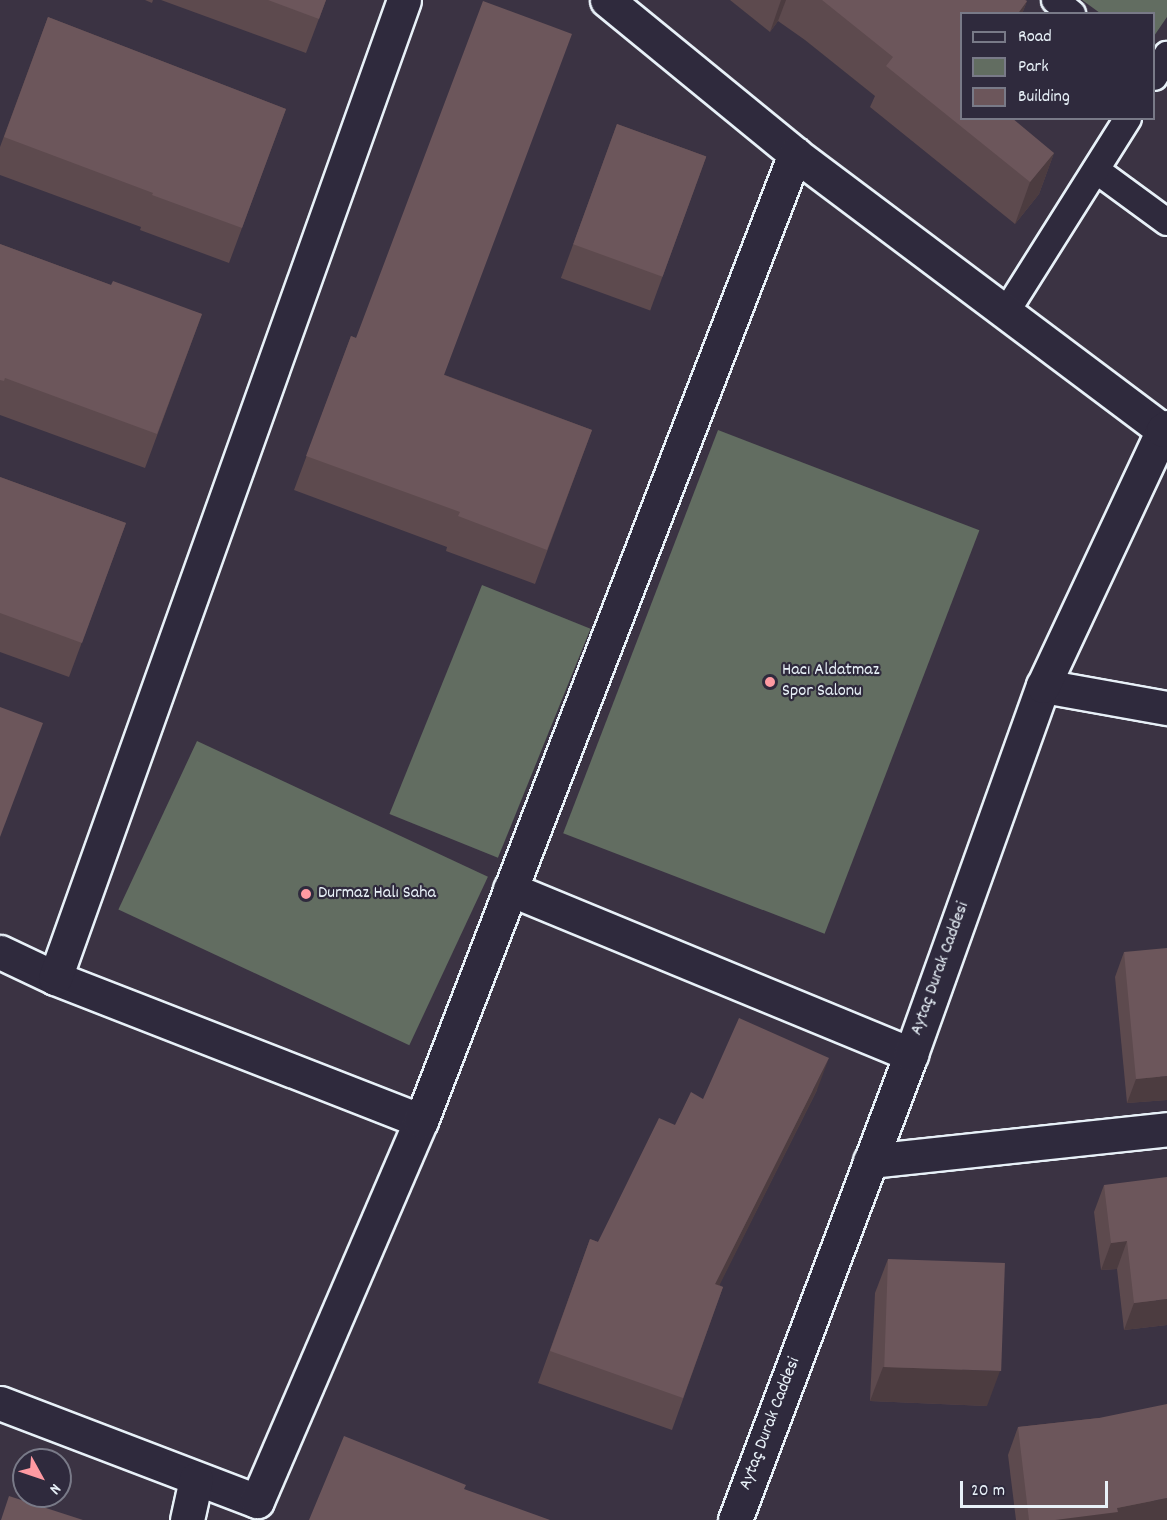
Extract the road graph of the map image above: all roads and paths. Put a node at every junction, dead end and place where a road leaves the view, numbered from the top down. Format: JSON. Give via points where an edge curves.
{"nodes":[{"id":1,"x":404,"y":0,"type":"edge"},
{"id":2,"x":607,"y":0,"type":"edge"},
{"id":3,"x":1055,"y":0,"type":"edge"},
{"id":4,"x":1070,"y":12,"type":"edge"},
{"id":5,"x":1167,"y":55,"type":"edge"},
{"id":6,"x":1155,"y":75,"type":"edge"},
{"id":7,"x":1127,"y":120,"type":"edge"},
{"id":8,"x":795,"y":154,"type":"junction"},
{"id":9,"x":1096,"y":170,"type":"junction"},
{"id":10,"x":1167,"y":222,"type":"edge"},
{"id":11,"x":1006,"y":312,"type":"junction"},
{"id":12,"x":1165,"y":428,"type":"edge"},
{"id":13,"x":1043,"y":686,"type":"junction"},
{"id":14,"x":1167,"y":708,"type":"edge"},
{"id":15,"x":510,"y":889,"type":"junction"},
{"id":16,"x":0,"y":952,"type":"edge"},
{"id":17,"x":55,"y":978,"type":"junction"},
{"id":18,"x":911,"y":1054,"type":"junction"},
{"id":19,"x":421,"y":1121,"type":"junction"},
{"id":20,"x":1167,"y":1129,"type":"edge"},
{"id":21,"x":870,"y":1161,"type":"junction"},
{"id":22,"x":0,"y":1403,"type":"edge"},
{"id":23,"x":196,"y":1479,"type":"junction"},
{"id":24,"x":186,"y":1520,"type":"edge"},
{"id":25,"x":735,"y":1520,"type":"edge"}],
"edges":[{"from":1,"to":17,"type":"street"},
{"from":2,"to":8,"type":"street"},
{"from":3,"to":4,"type":"lane"},
{"from":5,"to":6,"type":"lane"},
{"from":7,"to":9,"type":"lane"},
{"from":8,"to":11,"type":"street"},
{"from":8,"to":15,"type":"street"},
{"from":9,"to":10,"type":"lane"},
{"from":9,"to":11,"type":"lane"},
{"from":11,"to":12,"type":"street"},
{"from":12,"to":13,"type":"street","name":"Aytaç Durak Caddesi"},
{"from":13,"to":14,"type":"street"},
{"from":13,"to":18,"type":"street","name":"Aytaç Durak Caddesi"},
{"from":15,"to":18,"type":"street"},
{"from":15,"to":19,"type":"street"},
{"from":16,"to":17,"type":"street"},
{"from":17,"to":19,"type":"street"},
{"from":18,"to":21,"type":"street","name":"Aytaç Durak Caddesi"},
{"from":19,"to":23,"type":"street","via":[[257,1501]]},
{"from":20,"to":21,"type":"street"},
{"from":21,"to":25,"type":"street","name":"Aytaç Durak Caddesi"},
{"from":22,"to":23,"type":"street"},
{"from":23,"to":24,"type":"street"}]}
